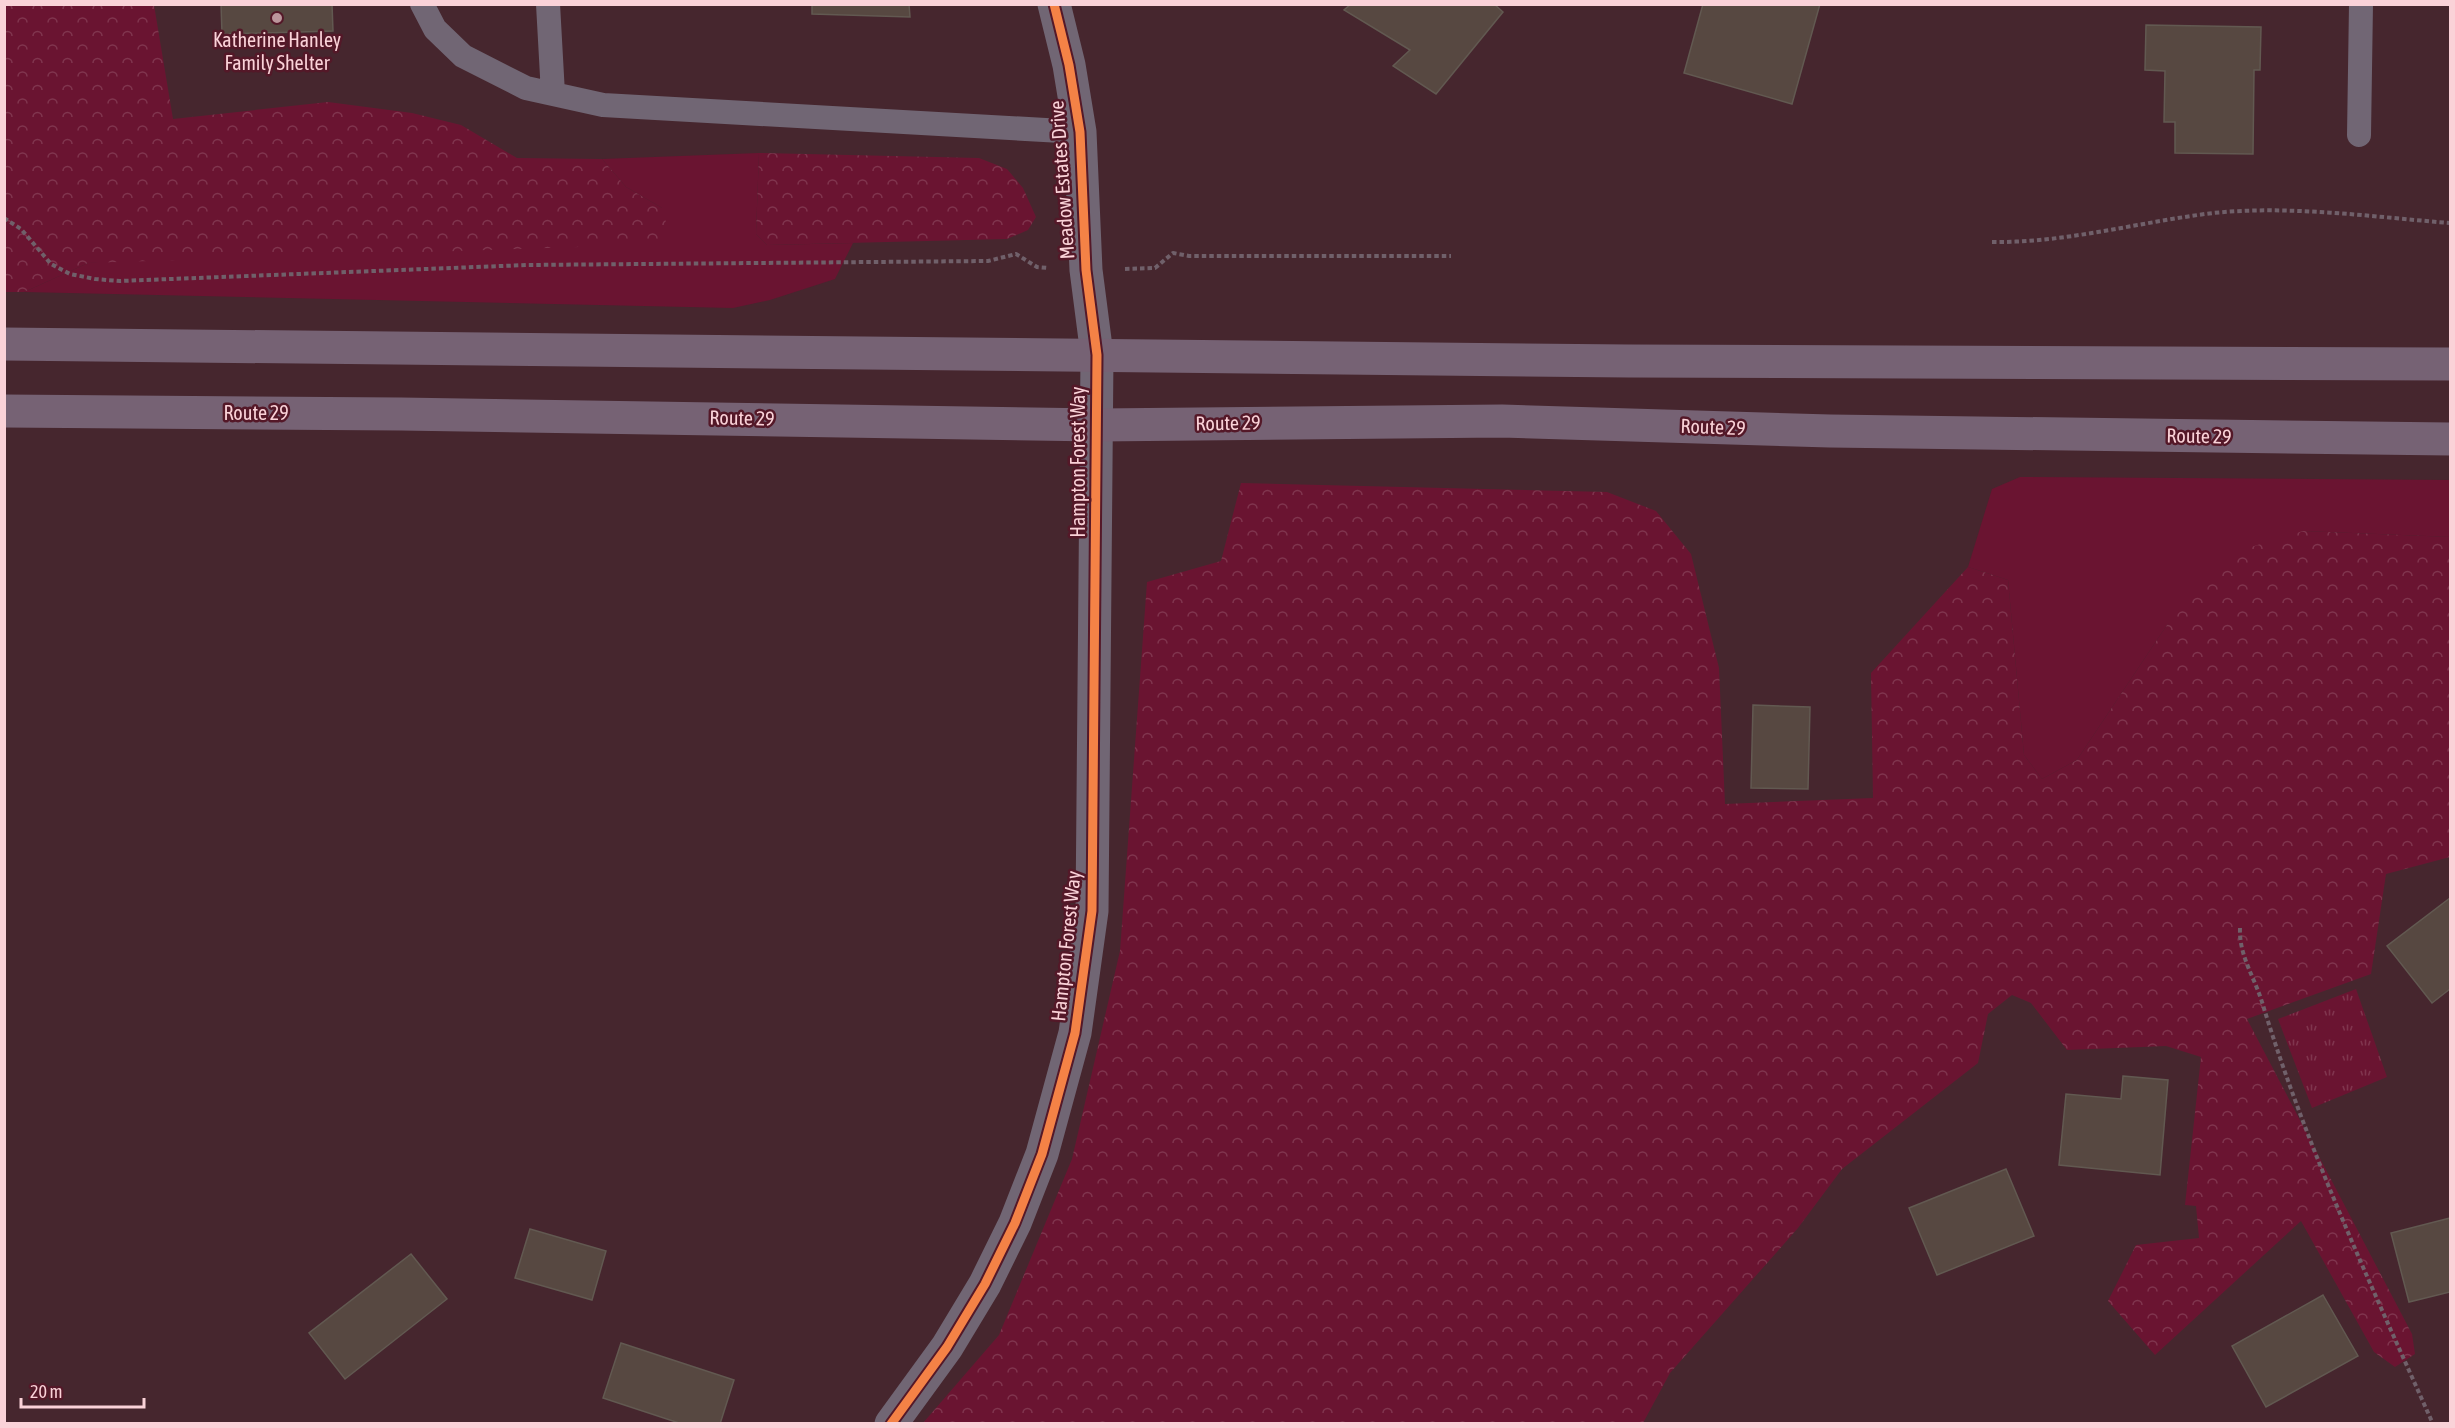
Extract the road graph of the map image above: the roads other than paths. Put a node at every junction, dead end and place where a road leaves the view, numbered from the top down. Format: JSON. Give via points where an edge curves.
{"nodes":[{"id":1,"x":422,"y":4,"type":"edge"},
{"id":2,"x":548,"y":4,"type":"edge"},
{"id":3,"x":1054,"y":4,"type":"edge"},
{"id":4,"x":2361,"y":4,"type":"edge"},
{"id":5,"x":553,"y":94,"type":"junction"},
{"id":6,"x":1080,"y":132,"type":"junction"},
{"id":7,"x":2359,"y":135,"type":"dead end"},
{"id":8,"x":4,"y":344,"type":"edge"},
{"id":9,"x":1097,"y":355,"type":"junction"},
{"id":10,"x":2451,"y":364,"type":"edge"},
{"id":11,"x":4,"y":411,"type":"edge"},
{"id":12,"x":1098,"y":425,"type":"junction"},
{"id":13,"x":2451,"y":439,"type":"edge"},
{"id":14,"x":891,"y":1424,"type":"edge"}],
"edges":[{"from":1,"to":5,"type":"lane","via":[[435,29],[463,56],[526,88]]},
{"from":2,"to":5,"type":"lane"},
{"from":3,"to":6,"type":"street","name":"Meadow Estates Drive"},
{"from":4,"to":7,"type":"lane"},
{"from":5,"to":6,"type":"lane","via":[[603,105]]},
{"from":6,"to":9,"type":"street","name":"Meadow Estates Drive","via":[[1086,270]]},
{"from":8,"to":9,"type":"main road"},
{"from":9,"to":10,"type":"main road"},
{"from":9,"to":12,"type":"street","name":"Hampton Forest Way"},
{"from":11,"to":12,"type":"main road","name":"Route 29"},
{"from":12,"to":13,"type":"main road","name":"Route 29","via":[[1502,421],[1830,431]]},
{"from":12,"to":14,"type":"street","name":"Hampton Forest Way","via":[[1092,911],[1075,1033],[1042,1154],[1015,1223],[985,1284],[947,1347]]}]}
